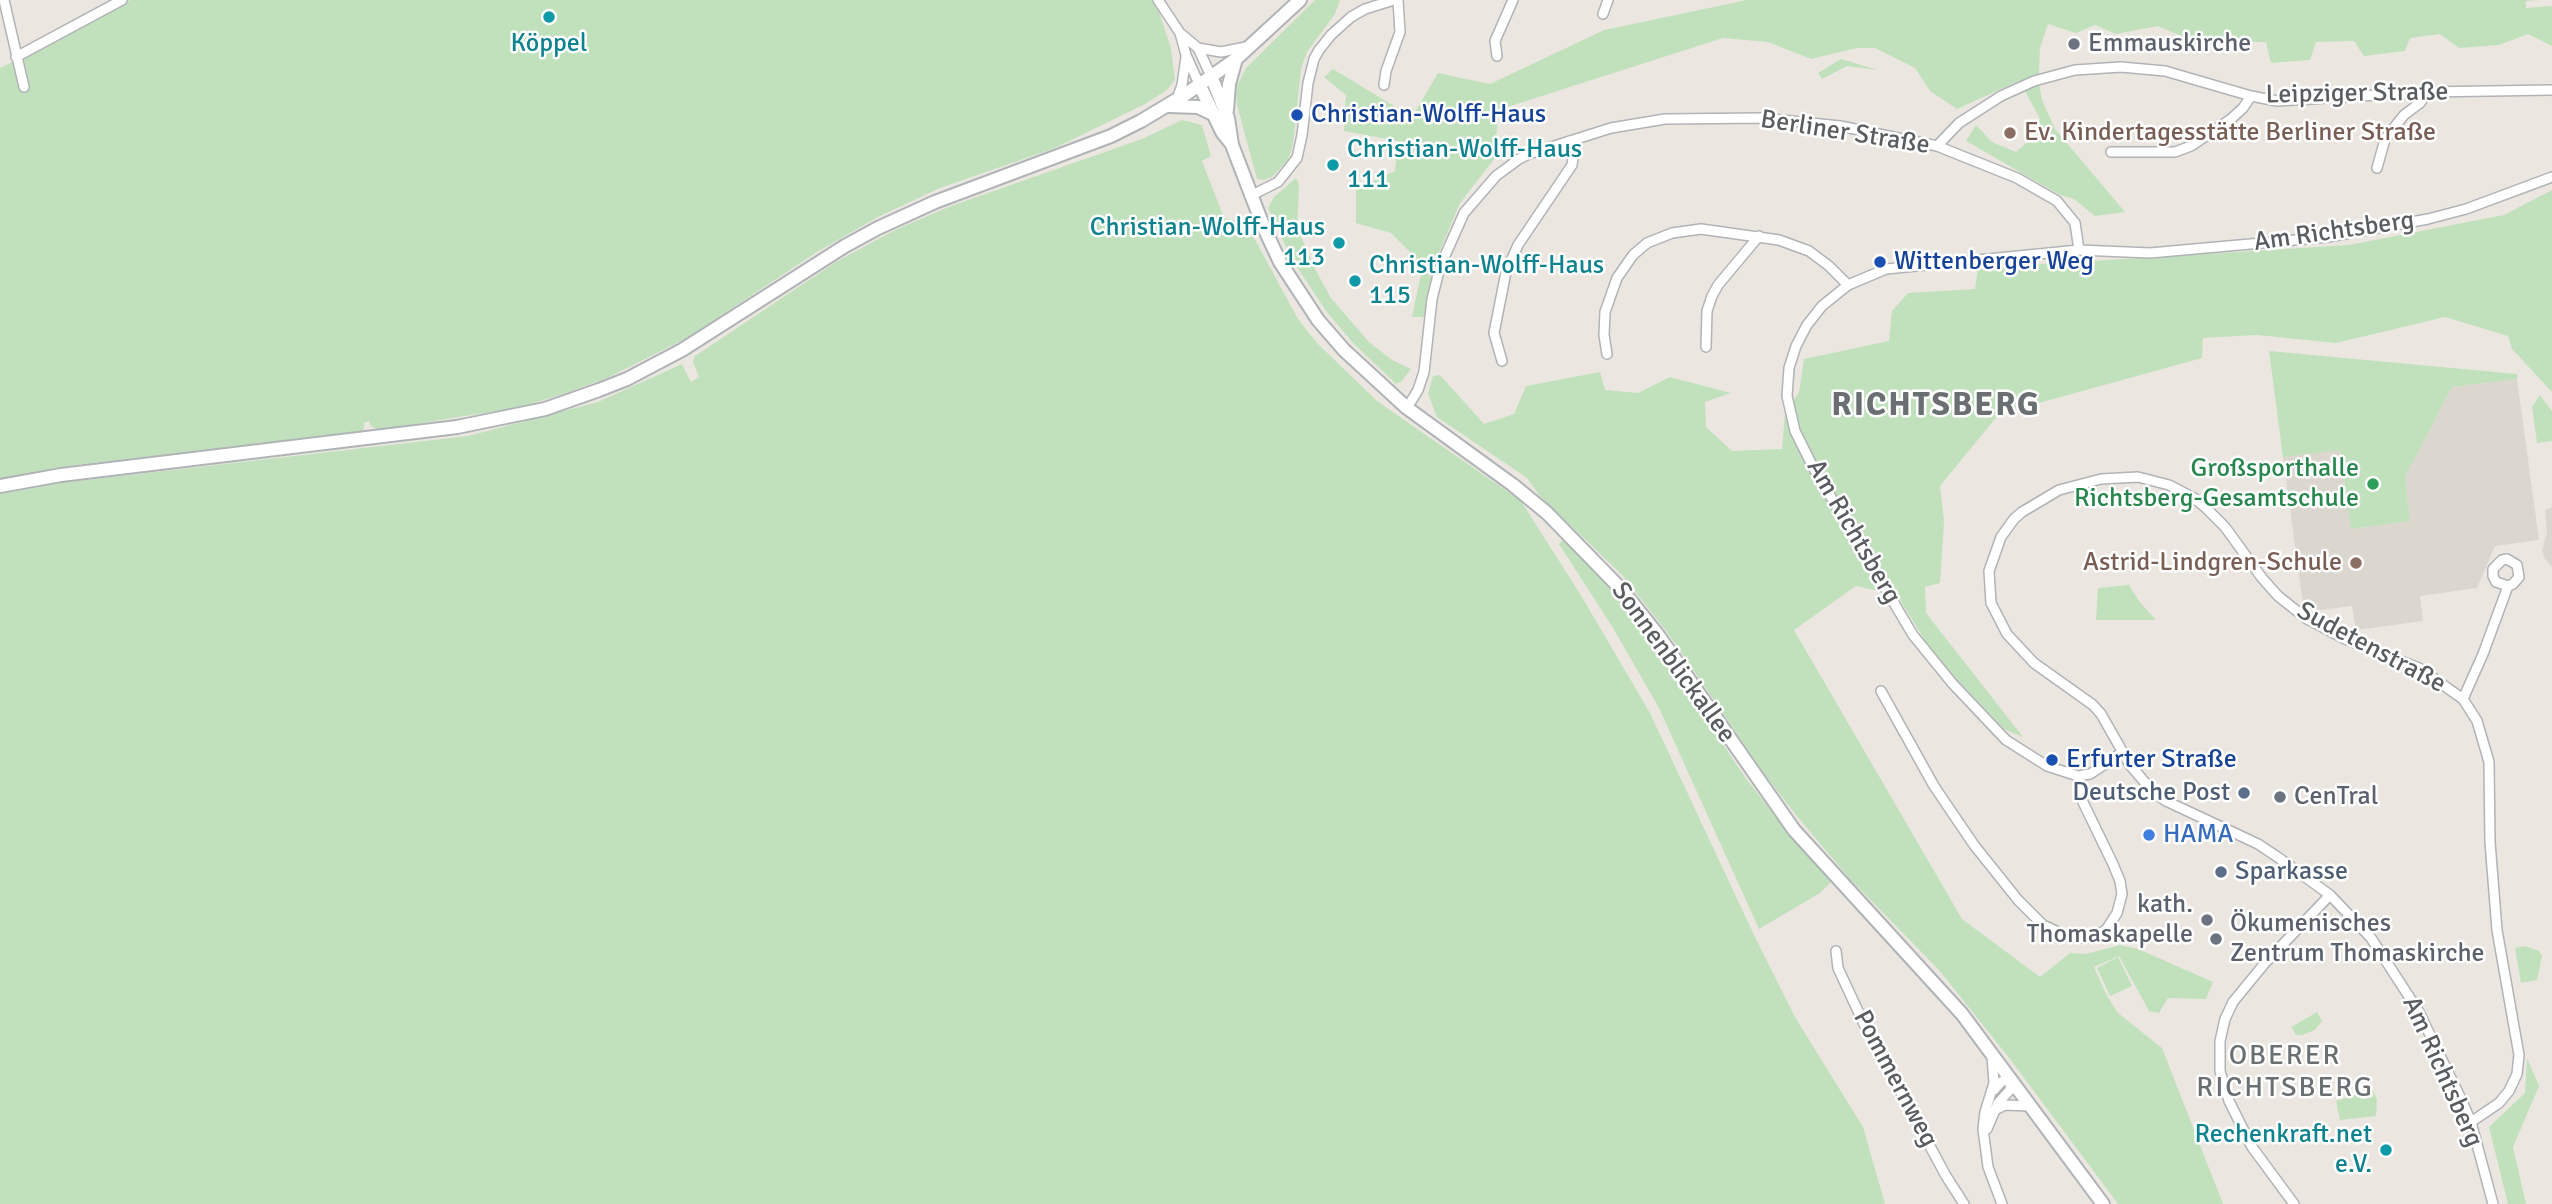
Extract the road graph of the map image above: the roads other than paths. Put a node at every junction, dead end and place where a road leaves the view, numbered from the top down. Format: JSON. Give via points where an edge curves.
{"nodes":[{"id":1,"x":4,"y":0,"type":"edge"},
{"id":2,"x":96,"y":0,"type":"edge"},
{"id":3,"x":122,"y":0,"type":"edge"},
{"id":4,"x":1158,"y":0,"type":"edge"},
{"id":5,"x":1300,"y":0,"type":"edge"},
{"id":6,"x":1396,"y":0,"type":"edge"},
{"id":7,"x":1513,"y":0,"type":"edge"},
{"id":8,"x":1608,"y":0,"type":"edge"},
{"id":9,"x":99,"y":12,"type":"junction"},
{"id":10,"x":1603,"y":14,"type":"dead end"},
{"id":11,"x":1180,"y":33,"type":"junction"},
{"id":12,"x":1251,"y":46,"type":"junction"},
{"id":13,"x":1198,"y":48,"type":"junction"},
{"id":14,"x":1186,"y":55,"type":"junction"},
{"id":15,"x":1497,"y":56,"type":"dead end"},
{"id":16,"x":16,"y":57,"type":"junction"},
{"id":17,"x":1236,"y":59,"type":"junction"},
{"id":18,"x":1211,"y":76,"type":"junction"},
{"id":19,"x":1199,"y":84,"type":"junction"},
{"id":20,"x":1384,"y":85,"type":"dead end"},
{"id":21,"x":24,"y":87,"type":"dead end"},
{"id":22,"x":2552,"y":90,"type":"edge"},
{"id":23,"x":2427,"y":92,"type":"junction"},
{"id":24,"x":2251,"y":96,"type":"junction"},
{"id":25,"x":1177,"y":99,"type":"junction"},
{"id":26,"x":1165,"y":107,"type":"junction"},
{"id":27,"x":1213,"y":114,"type":"junction"},
{"id":28,"x":1228,"y":118,"type":"junction"},
{"id":29,"x":1570,"y":141,"type":"junction"},
{"id":30,"x":1232,"y":145,"type":"junction"},
{"id":31,"x":1937,"y":146,"type":"junction"},
{"id":32,"x":2111,"y":152,"type":"dead end"},
{"id":33,"x":2376,"y":168,"type":"dead end"},
{"id":34,"x":2552,"y":177,"type":"edge"},
{"id":35,"x":1250,"y":196,"type":"junction"},
{"id":36,"x":1759,"y":236,"type":"junction"},
{"id":37,"x":2079,"y":250,"type":"junction"},
{"id":38,"x":1848,"y":285,"type":"junction"},
{"id":39,"x":1706,"y":347,"type":"dead end"},
{"id":40,"x":1607,"y":354,"type":"dead end"},
{"id":41,"x":1502,"y":361,"type":"dead end"},
{"id":42,"x":1407,"y":408,"type":"junction"},
{"id":43,"x":0,"y":486,"type":"edge"},
{"id":44,"x":2508,"y":586,"type":"dead end"},
{"id":45,"x":1881,"y":691,"type":"dead end"},
{"id":46,"x":2463,"y":699,"type":"junction"},
{"id":47,"x":2123,"y":752,"type":"junction"},
{"id":48,"x":2078,"y":776,"type":"junction"},
{"id":49,"x":2330,"y":895,"type":"junction"},
{"id":50,"x":1836,"y":951,"type":"dead end"},
{"id":51,"x":1992,"y":1052,"type":"junction"},
{"id":52,"x":2011,"y":1079,"type":"junction"},
{"id":53,"x":1991,"y":1093,"type":"junction"},
{"id":54,"x":2030,"y":1106,"type":"junction"},
{"id":55,"x":1994,"y":1111,"type":"junction"},
{"id":56,"x":2471,"y":1122,"type":"junction"},
{"id":57,"x":1985,"y":1138,"type":"junction"},
{"id":58,"x":1964,"y":1204,"type":"edge"},
{"id":59,"x":2002,"y":1204,"type":"edge"},
{"id":60,"x":2103,"y":1204,"type":"edge"},
{"id":61,"x":2294,"y":1204,"type":"edge"},
{"id":62,"x":2493,"y":1204,"type":"edge"}],
"edges":[{"from":1,"to":16,"type":"street"},
{"from":2,"to":9,"type":"street"},
{"from":3,"to":9,"type":"street"},
{"from":4,"to":11,"type":"street"},
{"from":5,"to":12,"type":"main road"},
{"from":6,"to":20,"type":"street","via":[[1401,32]]},
{"from":6,"to":35,"type":"street","via":[[1351,17],[1324,44],[1311,69],[1297,158],[1278,182]]},
{"from":7,"to":15,"type":"street","via":[[1495,41]]},
{"from":8,"to":10,"type":"street"},
{"from":9,"to":16,"type":"street"},
{"from":11,"to":13,"type":"street"},
{"from":11,"to":14,"type":"street"},
{"from":12,"to":13,"type":"street","via":[[1221,52]]},
{"from":12,"to":17,"type":"main road"},
{"from":13,"to":18,"type":"street"},
{"from":14,"to":19,"type":"street"},
{"from":14,"to":25,"type":"street"},
{"from":16,"to":21,"type":"street"},
{"from":17,"to":18,"type":"main road"},
{"from":17,"to":28,"type":"main road","via":[[1229,84]]},
{"from":18,"to":19,"type":"main road"},
{"from":18,"to":28,"type":"main road","name":"Sonnenblickallee"},
{"from":19,"to":25,"type":"main road"},
{"from":19,"to":27,"type":"main road","name":"Sonnenblickallee"},
{"from":22,"to":23,"type":"street","name":"Leipziger Straße"},
{"from":23,"to":24,"type":"street","name":"Leipziger Straße","via":[[2292,101]]},
{"from":23,"to":33,"type":"street","via":[[2385,139]]},
{"from":24,"to":31,"type":"street","name":"Leipziger Straße","via":[[2165,71],[2121,66],[2075,71],[2001,96],[1959,122]]},
{"from":24,"to":32,"type":"street","via":[[2231,119],[2190,146],[2175,152]]},
{"from":25,"to":26,"type":"main road"},
{"from":26,"to":27,"type":"main road","via":[[1191,106]]},
{"from":26,"to":43,"type":"main road","via":[[1111,136],[903,216],[845,246],[682,350],[627,379],[544,409],[414,433]]},
{"from":27,"to":30,"type":"main road","name":"Sonnenblickallee"},
{"from":28,"to":30,"type":"main road","name":"Sonnenblickallee"},
{"from":29,"to":31,"type":"street","name":"Berliner Straße","via":[[1635,122],[1737,117],[1840,127]]},
{"from":29,"to":41,"type":"street","via":[[1571,167],[1518,245],[1506,272],[1494,333]]},
{"from":29,"to":42,"type":"street","name":"Berliner Straße","via":[[1528,154],[1507,167],[1464,213],[1440,267],[1424,372]]},
{"from":30,"to":35,"type":"main road","name":"Sonnenblickallee"},
{"from":31,"to":37,"type":"street","name":"Berliner Straße","via":[[2017,178],[2057,201],[2075,223]]},
{"from":34,"to":37,"type":"street","name":"Am Richtsberg","via":[[2466,209],[2357,233],[2162,252]]},
{"from":35,"to":42,"type":"main road","name":"Sonnenblickallee","via":[[1280,262],[1318,320],[1343,350]]},
{"from":36,"to":38,"type":"street","via":[[1810,251]]},
{"from":36,"to":39,"type":"street","via":[[1712,296]]},
{"from":36,"to":40,"type":"street","via":[[1701,229],[1647,243],[1621,271],[1609,297],[1604,321]]},
{"from":37,"to":38,"type":"street","name":"Am Richtsberg","via":[[1903,265]]},
{"from":38,"to":48,"type":"street","name":"Am Richtsberg","via":[[1822,306],[1796,346],[1787,396],[1795,431],[1913,635],[1944,673],[2006,740],[2047,766]]},
{"from":42,"to":51,"type":"main road","name":"Sonnenblickallee","via":[[1547,513],[1622,590],[1794,831]]},
{"from":44,"to":46,"type":"street"},
{"from":45,"to":48,"type":"street","via":[[1934,786],[1974,845],[2043,925],[2080,938],[2097,935],[2112,924],[2122,894],[2113,864],[2080,796]]},
{"from":46,"to":47,"type":"street","name":"Sudetenstraße","via":[[2418,668],[2307,619],[2278,596],[2225,527],[2194,498],[2138,477],[2101,479],[2059,491],[2014,519],[1996,546],[1989,590],[2007,634],[2040,668],[2093,705]]},
{"from":46,"to":56,"type":"street","name":"Sudetenstraße","via":[[2477,721],[2489,762],[2497,930],[2519,1055],[2509,1091]]},
{"from":47,"to":48,"type":"street","via":[[2090,774]]},
{"from":47,"to":49,"type":"street","name":"Am Richtsberg","via":[[2140,779],[2159,797],[2258,844]]},
{"from":49,"to":56,"type":"street","name":"Am Richtsberg","via":[[2382,953],[2419,1012]]},
{"from":49,"to":61,"type":"street","via":[[2233,1002],[2220,1041],[2220,1071],[2230,1101],[2252,1147]]},
{"from":50,"to":58,"type":"street","name":"Pommernweg","via":[[1838,968],[1864,1024]]},
{"from":51,"to":52,"type":"main road","name":"Sonnenblickallee"},
{"from":51,"to":53,"type":"street","via":[[1995,1074]]},
{"from":52,"to":53,"type":"street"},
{"from":52,"to":54,"type":"main road","name":"Sonnenblickallee"},
{"from":52,"to":55,"type":"street","via":[[2010,1090]]},
{"from":53,"to":57,"type":"street","via":[[1984,1116]]},
{"from":54,"to":55,"type":"street","via":[[2005,1105]]},
{"from":54,"to":60,"type":"main road","name":"Sonnenblickallee"},
{"from":55,"to":57,"type":"street"},
{"from":56,"to":62,"type":"street","name":"Am Richtsberg"},
{"from":57,"to":59,"type":"street","via":[[1988,1167]]}]}
